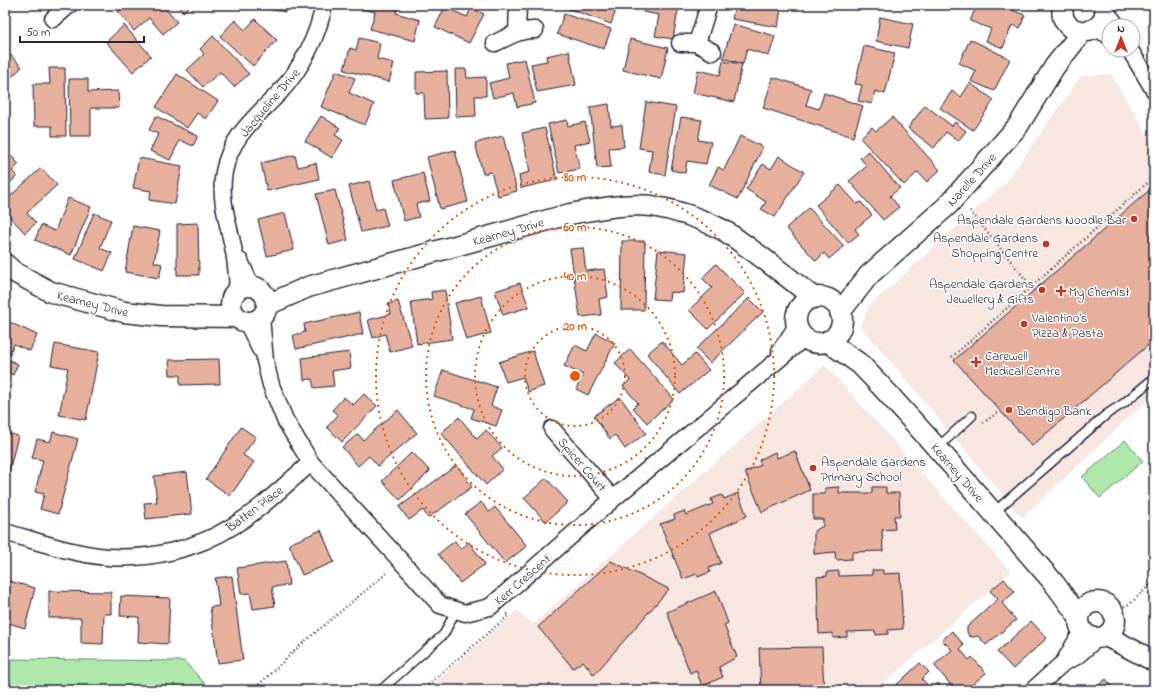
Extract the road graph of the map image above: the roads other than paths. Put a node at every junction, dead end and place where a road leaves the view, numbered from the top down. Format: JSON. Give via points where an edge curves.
{"nodes":[{"id":1,"x":69,"y":5,"type":"edge"},
{"id":2,"x":324,"y":5,"type":"edge"},
{"id":3,"x":518,"y":5,"type":"edge"},
{"id":4,"x":709,"y":5,"type":"edge"},
{"id":5,"x":1105,"y":8,"type":"edge"},
{"id":6,"x":1112,"y":18,"type":"edge"},
{"id":7,"x":53,"y":19,"type":"dead end"},
{"id":8,"x":1083,"y":25,"type":"edge"},
{"id":9,"x":535,"y":30,"type":"dead end"},
{"id":10,"x":517,"y":33,"type":"junction"},
{"id":11,"x":495,"y":43,"type":"dead end"},
{"id":12,"x":680,"y":43,"type":"dead end"},
{"id":13,"x":697,"y":43,"type":"junction"},
{"id":14,"x":713,"y":52,"type":"dead end"},
{"id":15,"x":1134,"y":58,"type":"edge"},
{"id":16,"x":1154,"y":90,"type":"edge"},
{"id":17,"x":5,"y":264,"type":"edge"},
{"id":18,"x":249,"y":303,"type":"junction"},
{"id":19,"x":825,"y":314,"type":"junction"},
{"id":20,"x":801,"y":332,"type":"junction"},
{"id":21,"x":1154,"y":378,"type":"edge"},
{"id":22,"x":972,"y":416,"type":"dead end"},
{"id":23,"x":552,"y":429,"type":"dead end"},
{"id":24,"x":937,"y":448,"type":"junction"},
{"id":25,"x":311,"y":463,"type":"junction"},
{"id":26,"x":613,"y":499,"type":"junction"},
{"id":27,"x":993,"y":513,"type":"junction"},
{"id":28,"x":5,"y":532,"type":"edge"},
{"id":29,"x":456,"y":610,"type":"junction"},
{"id":30,"x":1098,"y":623,"type":"junction"},
{"id":31,"x":1154,"y":656,"type":"edge"},
{"id":32,"x":1154,"y":661,"type":"edge"},
{"id":33,"x":381,"y":690,"type":"edge"},
{"id":34,"x":1033,"y":690,"type":"edge"}],
"edges":[{"from":1,"to":7,"type":"street"},
{"from":2,"to":18,"type":"street","name":"Jacqueline Drive","via":[[314,38],[302,63],[238,138],[224,172],[224,211]]},
{"from":3,"to":10,"type":"street"},
{"from":4,"to":13,"type":"street"},
{"from":5,"to":6,"type":"street"},
{"from":5,"to":8,"type":"street","name":"Narelle Drive","via":[[1101,23]]},
{"from":8,"to":19,"type":"street","name":"Narelle Drive","via":[[1018,126],[953,199]]},
{"from":9,"to":10,"type":"street"},
{"from":10,"to":11,"type":"street"},
{"from":12,"to":13,"type":"street"},
{"from":13,"to":14,"type":"street"},
{"from":15,"to":16,"type":"street"},
{"from":17,"to":18,"type":"street","name":"Kearney Drive","via":[[14,272],[51,292],[124,312],[190,316]]},
{"from":18,"to":19,"type":"street","name":"Kearney Drive","via":[[570,214],[602,208],[651,206],[699,219],[723,230],[770,263]]},
{"from":18,"to":25,"type":"street","name":"Kerr Crescent","via":[[271,385],[284,420]]},
{"from":19,"to":20,"type":"street","via":[[816,342]]},
{"from":19,"to":20,"type":"street","via":[[798,311],[796,318]]},
{"from":19,"to":24,"type":"street","name":"Kearney Drive","via":[[860,364]]},
{"from":20,"to":26,"type":"street","name":"Kerr Crescent","via":[[770,366]]},
{"from":21,"to":27,"type":"lane","via":[[1107,414]]},
{"from":22,"to":24,"type":"lane"},
{"from":23,"to":26,"type":"street","name":"Spicer Court"},
{"from":24,"to":27,"type":"street","name":"Kearney Drive"},
{"from":25,"to":28,"type":"street","name":"Batten Place","via":[[265,503],[233,526],[194,546],[153,556],[109,557],[68,550]]},
{"from":25,"to":29,"type":"street","name":"Kerr Crescent","via":[[440,606]]},
{"from":26,"to":29,"type":"street","name":"Kerr Crescent","via":[[490,607],[465,614]]},
{"from":27,"to":30,"type":"street","name":"Kearney Drive","via":[[1054,583]]},
{"from":29,"to":33,"type":"lane","via":[[444,634]]},
{"from":30,"to":31,"type":"street","name":"Kearney Drive"},
{"from":30,"to":32,"type":"street","name":"Kearney Drive"},
{"from":30,"to":34,"type":"street","via":[[1077,656],[1063,664]]}]}
